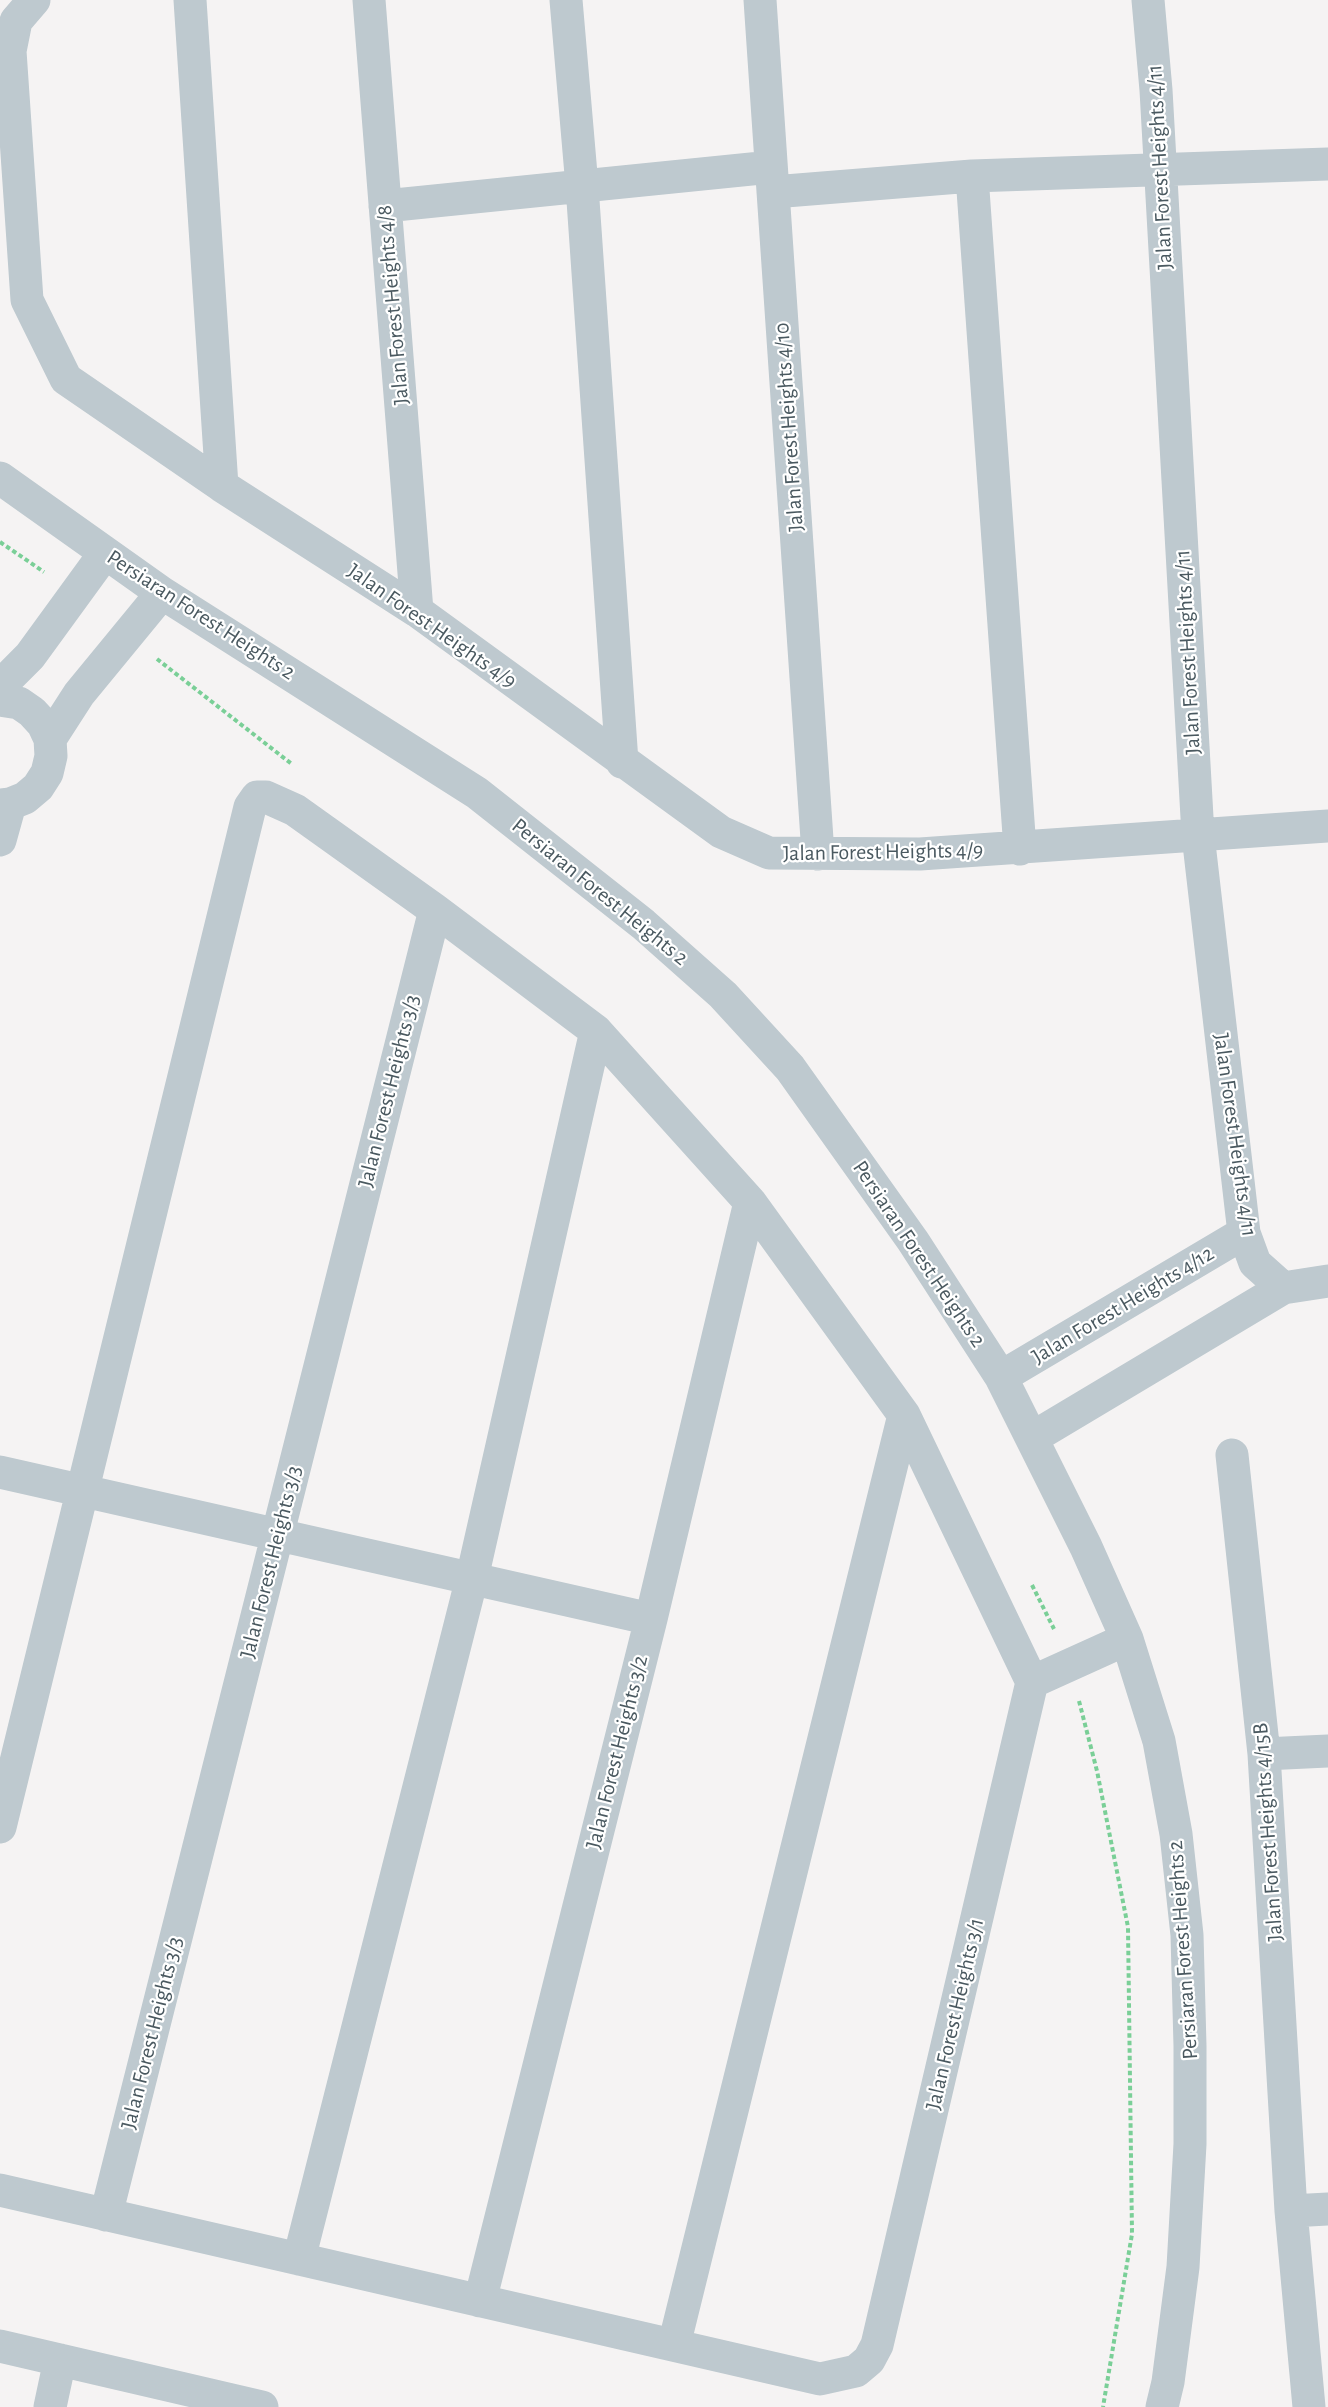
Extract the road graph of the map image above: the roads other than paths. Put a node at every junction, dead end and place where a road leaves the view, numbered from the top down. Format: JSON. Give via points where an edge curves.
{"nodes":[{"id":1,"x":34,"y":0,"type":"edge"},
{"id":2,"x":190,"y":0,"type":"edge"},
{"id":3,"x":369,"y":0,"type":"edge"},
{"id":4,"x":566,"y":0,"type":"edge"},
{"id":5,"x":760,"y":0,"type":"edge"},
{"id":6,"x":1148,"y":0,"type":"edge"},
{"id":7,"x":1328,"y":164,"type":"edge"},
{"id":8,"x":1160,"y":168,"type":"junction"},
{"id":9,"x":972,"y":176,"type":"junction"},
{"id":10,"x":772,"y":179,"type":"junction"},
{"id":11,"x":582,"y":186,"type":"junction"},
{"id":12,"x":385,"y":206,"type":"junction"},
{"id":13,"x":0,"y":478,"type":"edge"},
{"id":14,"x":222,"y":486,"type":"junction"},
{"id":15,"x":105,"y":553,"type":"junction"},
{"id":16,"x":162,"y":592,"type":"junction"},
{"id":17,"x":417,"y":611,"type":"junction"},
{"id":18,"x":0,"y":686,"type":"edge"},
{"id":19,"x":0,"y":700,"type":"edge"},
{"id":20,"x":50,"y":739,"type":"junction"},
{"id":21,"x":622,"y":762,"type":"junction"},
{"id":22,"x":5,"y":804,"type":"edge"},
{"id":23,"x":1328,"y":826,"type":"edge"},
{"id":24,"x":1198,"y":835,"type":"junction"},
{"id":25,"x":0,"y":840,"type":"edge"},
{"id":26,"x":1020,"y":849,"type":"junction"},
{"id":27,"x":818,"y":854,"type":"junction"},
{"id":28,"x":435,"y":910,"type":"junction"},
{"id":29,"x":596,"y":1031,"type":"junction"},
{"id":30,"x":750,"y":1202,"type":"junction"},
{"id":31,"x":1244,"y":1233,"type":"junction"},
{"id":32,"x":1328,"y":1281,"type":"edge"},
{"id":33,"x":1283,"y":1288,"type":"junction"},
{"id":34,"x":1001,"y":1377,"type":"junction"},
{"id":35,"x":904,"y":1414,"type":"junction"},
{"id":36,"x":1032,"y":1438,"type":"junction"},
{"id":37,"x":1232,"y":1455,"type":"dead end"},
{"id":38,"x":0,"y":1472,"type":"edge"},
{"id":39,"x":82,"y":1490,"type":"junction"},
{"id":40,"x":278,"y":1534,"type":"junction"},
{"id":41,"x":472,"y":1578,"type":"junction"},
{"id":42,"x":651,"y":1619,"type":"junction"},
{"id":43,"x":1127,"y":1639,"type":"junction"},
{"id":44,"x":1032,"y":1682,"type":"junction"},
{"id":45,"x":1328,"y":1751,"type":"edge"},
{"id":46,"x":1264,"y":1754,"type":"junction"},
{"id":47,"x":0,"y":1827,"type":"edge"},
{"id":48,"x":0,"y":2190,"type":"edge"},
{"id":49,"x":1328,"y":2209,"type":"edge"},
{"id":50,"x":1291,"y":2211,"type":"junction"},
{"id":51,"x":106,"y":2214,"type":"junction"},
{"id":52,"x":299,"y":2259,"type":"junction"},
{"id":53,"x":480,"y":2301,"type":"junction"},
{"id":54,"x":674,"y":2345,"type":"junction"},
{"id":55,"x":0,"y":2346,"type":"edge"},
{"id":56,"x":60,"y":2360,"type":"junction"},
{"id":57,"x":50,"y":2407,"type":"edge"},
{"id":58,"x":262,"y":2407,"type":"edge"},
{"id":59,"x":1162,"y":2407,"type":"edge"},
{"id":60,"x":1309,"y":2407,"type":"edge"}],
"edges":[{"from":1,"to":14,"type":"street","name":"Jalan Forest Heights 4/9","via":[[16,21],[10,51],[27,300],[66,380]]},
{"from":2,"to":14,"type":"street"},
{"from":3,"to":12,"type":"street","name":"Jalan Forest Heights 4/8"},
{"from":4,"to":11,"type":"street"},
{"from":5,"to":10,"type":"street","name":"Jalan Forest Heights 4/10"},
{"from":6,"to":8,"type":"street","name":"Jalan Forest Heights 4/11"},
{"from":7,"to":8,"type":"street"},
{"from":8,"to":9,"type":"street"},
{"from":8,"to":24,"type":"street","name":"Jalan Forest Heights 4/11"},
{"from":9,"to":10,"type":"street"},
{"from":9,"to":26,"type":"street"},
{"from":10,"to":11,"type":"street"},
{"from":10,"to":27,"type":"street","name":"Jalan Forest Heights 4/10"},
{"from":11,"to":12,"type":"street"},
{"from":11,"to":21,"type":"street"},
{"from":12,"to":17,"type":"street","name":"Jalan Forest Heights 4/8"},
{"from":13,"to":15,"type":"street","name":"Persiaran Forest Heights 2"},
{"from":14,"to":17,"type":"street","name":"Jalan Forest Heights 4/9"},
{"from":15,"to":16,"type":"street","name":"Persiaran Forest Heights 2"},
{"from":15,"to":18,"type":"street","via":[[30,656]]},
{"from":16,"to":20,"type":"street","via":[[79,694]]},
{"from":16,"to":34,"type":"street","name":"Persiaran Forest Heights 2","via":[[477,793],[643,924],[723,995],[790,1068],[913,1241]]},
{"from":17,"to":21,"type":"street","name":"Jalan Forest Heights 4/9"},
{"from":19,"to":20,"type":"street","via":[[19,703],[32,712]]},
{"from":20,"to":22,"type":"street","via":[[47,773],[38,787],[25,798]]},
{"from":21,"to":27,"type":"street","name":"Jalan Forest Heights 4/9","via":[[721,832],[769,853]]},
{"from":22,"to":25,"type":"street"},
{"from":23,"to":24,"type":"street","name":"Jalan Forest Heights 4/9"},
{"from":24,"to":26,"type":"street","name":"Jalan Forest Heights 4/9"},
{"from":24,"to":31,"type":"street","name":"Jalan Forest Heights 4/11"},
{"from":26,"to":27,"type":"street","name":"Jalan Forest Heights 4/9"},
{"from":28,"to":29,"type":"street"},
{"from":28,"to":39,"type":"street","via":[[295,810],[266,797],[257,797],[250,807]]},
{"from":28,"to":40,"type":"street","name":"Jalan Forest Heights 3/3"},
{"from":29,"to":30,"type":"street"},
{"from":29,"to":41,"type":"street"},
{"from":30,"to":35,"type":"street"},
{"from":30,"to":42,"type":"street","name":"Jalan Forest Heights 3/2"},
{"from":31,"to":33,"type":"street","name":"Jalan Forest Heights 4/11","via":[[1255,1263]]},
{"from":31,"to":34,"type":"street","name":"Jalan Forest Heights 4/12"},
{"from":32,"to":33,"type":"street"},
{"from":33,"to":36,"type":"street"},
{"from":34,"to":36,"type":"street","name":"Persiaran Forest Heights 2"},
{"from":35,"to":44,"type":"street"},
{"from":35,"to":54,"type":"street"},
{"from":36,"to":43,"type":"street","name":"Persiaran Forest Heights 2"},
{"from":37,"to":46,"type":"street","name":"Jalan Forest Heights 4/15B"},
{"from":38,"to":39,"type":"street"},
{"from":39,"to":40,"type":"street"},
{"from":39,"to":47,"type":"street"},
{"from":40,"to":41,"type":"street"},
{"from":40,"to":51,"type":"street","name":"Jalan Forest Heights 3/3"},
{"from":41,"to":42,"type":"street"},
{"from":41,"to":52,"type":"street"},
{"from":42,"to":53,"type":"street","name":"Jalan Forest Heights 3/2"},
{"from":43,"to":44,"type":"street"},
{"from":43,"to":59,"type":"street","name":"Persiaran Forest Heights 2","via":[[1159,1741],[1176,1834],[1186,1935],[1190,2144],[1183,2268]]},
{"from":44,"to":54,"type":"street","name":"Jalan Forest Heights 3/1","via":[[877,2345],[869,2360],[856,2371],[820,2379]]},
{"from":45,"to":46,"type":"street"},
{"from":46,"to":50,"type":"street","name":"Jalan Forest Heights 4/15B"},
{"from":48,"to":51,"type":"street"},
{"from":49,"to":50,"type":"street"},
{"from":50,"to":60,"type":"street","name":"Jalan Forest Heights 4/15B"},
{"from":51,"to":52,"type":"street"},
{"from":52,"to":53,"type":"street"},
{"from":53,"to":54,"type":"street"},
{"from":55,"to":56,"type":"street"},
{"from":56,"to":57,"type":"street"},
{"from":56,"to":58,"type":"street"}]}
